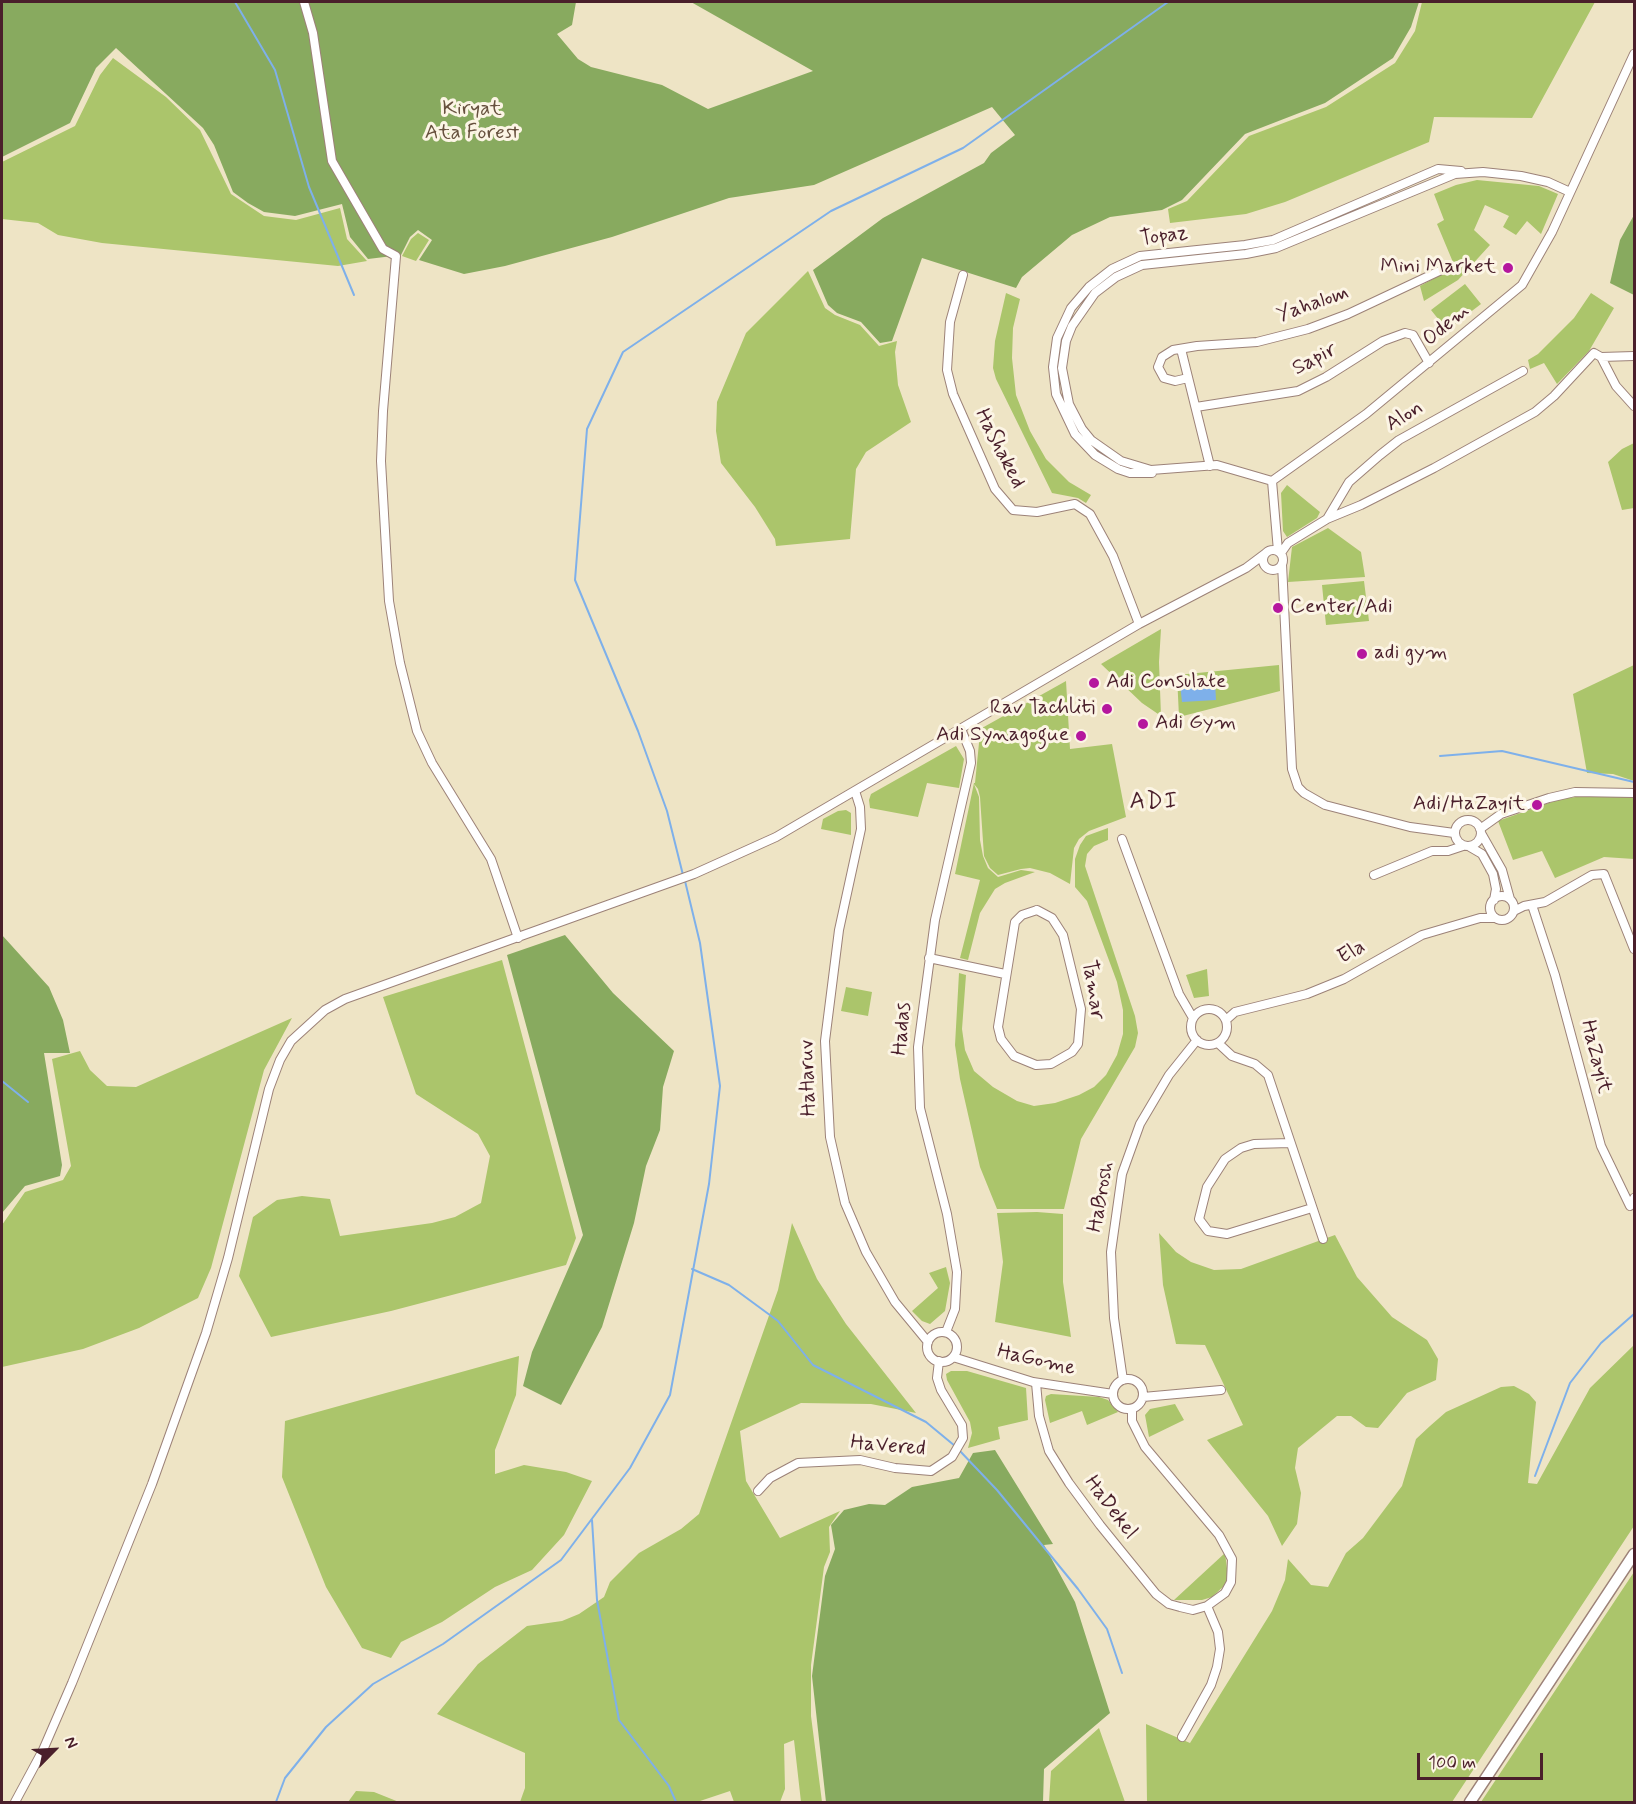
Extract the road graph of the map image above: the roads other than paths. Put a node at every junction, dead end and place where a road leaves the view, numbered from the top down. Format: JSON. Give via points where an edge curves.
{"nodes":[{"id":1,"x":304,"y":2,"type":"edge"},
{"id":2,"x":1635,"y":54,"type":"edge"},
{"id":3,"x":1570,"y":192,"type":"junction"},
{"id":4,"x":1450,"y":266,"type":"dead end"},
{"id":5,"x":963,"y":275,"type":"dead end"},
{"id":6,"x":1181,"y":349,"type":"junction"},
{"id":7,"x":1635,"y":356,"type":"edge"},
{"id":8,"x":1601,"y":357,"type":"junction"},
{"id":9,"x":1429,"y":363,"type":"junction"},
{"id":10,"x":1523,"y":371,"type":"dead end"},
{"id":11,"x":1188,"y":378,"type":"junction"},
{"id":12,"x":1635,"y":406,"type":"edge"},
{"id":13,"x":1196,"y":407,"type":"junction"},
{"id":14,"x":1210,"y":466,"type":"junction"},
{"id":15,"x":1272,"y":481,"type":"junction"},
{"id":16,"x":1327,"y":519,"type":"junction"},
{"id":17,"x":1274,"y":552,"type":"junction"},
{"id":18,"x":1282,"y":564,"type":"junction"},
{"id":19,"x":1246,"y":568,"type":"junction"},
{"id":20,"x":1269,"y":568,"type":"junction"},
{"id":21,"x":1281,"y":585,"type":"junction"},
{"id":22,"x":1139,"y":624,"type":"junction"},
{"id":23,"x":961,"y":729,"type":"junction"},
{"id":24,"x":855,"y":791,"type":"junction"},
{"id":25,"x":1635,"y":792,"type":"edge"},
{"id":26,"x":1481,"y":831,"type":"junction"},
{"id":27,"x":1454,"y":833,"type":"junction"},
{"id":28,"x":1122,"y":839,"type":"dead end"},
{"id":29,"x":1467,"y":846,"type":"junction"},
{"id":30,"x":1374,"y":874,"type":"dead end"},
{"id":31,"x":1510,"y":899,"type":"junction"},
{"id":32,"x":1494,"y":900,"type":"junction"},
{"id":33,"x":1532,"y":905,"type":"junction"},
{"id":34,"x":1514,"y":911,"type":"junction"},
{"id":35,"x":1495,"y":918,"type":"junction"},
{"id":36,"x":518,"y":938,"type":"junction"},
{"id":37,"x":1635,"y":949,"type":"edge"},
{"id":38,"x":929,"y":958,"type":"junction"},
{"id":39,"x":1005,"y":974,"type":"junction"},
{"id":40,"x":1193,"y":1018,"type":"junction"},
{"id":41,"x":1226,"y":1020,"type":"junction"},
{"id":42,"x":1197,"y":1040,"type":"junction"},
{"id":43,"x":1218,"y":1043,"type":"junction"},
{"id":44,"x":1290,"y":1143,"type":"junction"},
{"id":45,"x":1635,"y":1197,"type":"edge"},
{"id":46,"x":1312,"y":1208,"type":"junction"},
{"id":47,"x":1323,"y":1239,"type":"dead end"},
{"id":48,"x":946,"y":1332,"type":"junction"},
{"id":49,"x":928,"y":1342,"type":"junction"},
{"id":50,"x":953,"y":1357,"type":"junction"},
{"id":51,"x":939,"y":1361,"type":"junction"},
{"id":52,"x":1123,"y":1380,"type":"junction"},
{"id":53,"x":1036,"y":1383,"type":"junction"},
{"id":54,"x":1221,"y":1390,"type":"dead end"},
{"id":55,"x":1113,"y":1394,"type":"junction"},
{"id":56,"x":1143,"y":1397,"type":"junction"},
{"id":57,"x":1132,"y":1409,"type":"junction"},
{"id":58,"x":759,"y":1491,"type":"dead end"},
{"id":59,"x":1635,"y":1554,"type":"edge"},
{"id":60,"x":1207,"y":1606,"type":"junction"},
{"id":61,"x":1182,"y":1737,"type":"dead end"},
{"id":62,"x":15,"y":1803,"type":"edge"},
{"id":63,"x":1470,"y":1803,"type":"edge"}],
"edges":[{"from":1,"to":36,"type":"street","via":[[313,33],[332,161],[383,249],[396,256],[381,461],[389,601],[400,663],[417,731],[432,763],[491,859]]},
{"from":2,"to":3,"type":"street","name":"Odem"},
{"from":3,"to":9,"type":"street","name":"Odem","via":[[1522,285]]},
{"from":3,"to":14,"type":"street","name":"Topaz","via":[[1534,178],[1469,172],[1425,184],[1276,248],[1142,265],[1116,277],[1095,293],[1079,313],[1066,340],[1062,368],[1069,404],[1082,429],[1111,455],[1136,466],[1167,470]]},
{"from":4,"to":6,"type":"street","name":"Yahalom","via":[[1308,330],[1257,342]]},
{"from":5,"to":22,"type":"street","name":"HaShaked","via":[[950,322],[947,370],[953,394],[996,489],[1013,510],[1037,512],[1075,504],[1090,514],[1113,556]]},
{"from":6,"to":11,"type":"street"},
{"from":6,"to":11,"type":"street","via":[[1161,357],[1158,367],[1169,380]]},
{"from":7,"to":8,"type":"street"},
{"from":8,"to":12,"type":"street","via":[[1616,386]]},
{"from":8,"to":16,"type":"street","via":[[1594,353],[1535,412],[1488,440]]},
{"from":9,"to":13,"type":"street","name":"Sapir","via":[[1413,334],[1405,333],[1383,341],[1298,391]]},
{"from":9,"to":15,"type":"street","name":"Odem"},
{"from":10,"to":16,"type":"street","name":"Alon","via":[[1380,454],[1349,482]]},
{"from":11,"to":13,"type":"street"},
{"from":13,"to":14,"type":"street"},
{"from":14,"to":15,"type":"street","name":"Topaz"},
{"from":15,"to":17,"type":"street"},
{"from":16,"to":17,"type":"street"},
{"from":17,"to":18,"type":"street"},
{"from":17,"to":19,"type":"street"},
{"from":17,"to":20,"type":"street","via":[[1264,559]]},
{"from":18,"to":20,"type":"street"},
{"from":18,"to":21,"type":"street"},
{"from":19,"to":20,"type":"street"},
{"from":19,"to":22,"type":"street"},
{"from":20,"to":21,"type":"street"},
{"from":21,"to":27,"type":"street","via":[[1292,769],[1298,787],[1324,805],[1410,827]]},
{"from":22,"to":23,"type":"street"},
{"from":23,"to":24,"type":"street"},
{"from":23,"to":38,"type":"street","name":"Hadas","via":[[971,764]]},
{"from":24,"to":36,"type":"street","via":[[776,837],[704,869]]},
{"from":24,"to":49,"type":"street","name":"HaHaruv","via":[[861,829],[839,930],[827,1011],[825,1074],[830,1137],[845,1203],[866,1252],[895,1302]]},
{"from":25,"to":26,"type":"street","via":[[1575,792],[1549,798],[1501,814]]},
{"from":26,"to":27,"type":"street","via":[[1475,822],[1467,820],[1456,825]]},
{"from":26,"to":29,"type":"street","via":[[1478,842]]},
{"from":26,"to":31,"type":"street","via":[[1502,870]]},
{"from":27,"to":29,"type":"street","via":[[1457,841]]},
{"from":28,"to":40,"type":"street","via":[[1179,993]]},
{"from":29,"to":30,"type":"street","via":[[1432,851]]},
{"from":29,"to":32,"type":"street","via":[[1482,854],[1493,874]]},
{"from":31,"to":32,"type":"street","via":[[1503,896]]},
{"from":31,"to":34,"type":"street"},
{"from":32,"to":35,"type":"street","via":[[1491,911]]},
{"from":33,"to":34,"type":"street"},
{"from":33,"to":37,"type":"street","via":[[1545,902],[1592,875],[1604,874]]},
{"from":33,"to":45,"type":"street","name":"HaZayit","via":[[1556,975],[1600,1146],[1630,1206]]},
{"from":34,"to":35,"type":"street","via":[[1506,920]]},
{"from":35,"to":41,"type":"street","name":"Ela","via":[[1480,918],[1422,935],[1344,979],[1307,994],[1235,1012]]},
{"from":36,"to":62,"type":"street","via":[[345,999],[325,1010],[298,1035],[280,1060],[202,1344],[152,1484],[72,1683]]},
{"from":38,"to":39,"type":"street"},
{"from":38,"to":48,"type":"street","name":"Hadas","via":[[917,1078],[924,1135],[947,1214],[957,1272],[955,1309]]},
{"from":39,"to":39,"type":"street","name":"Tamar","via":[[998,1027],[1006,1048],[1014,1056],[1036,1065],[1051,1064],[1072,1052],[1080,1034],[1081,1009],[1063,935],[1052,918],[1037,910],[1015,922]]},
{"from":40,"to":41,"type":"street","via":[[1209,1008],[1223,1014]]},
{"from":40,"to":42,"type":"street","via":[[1191,1029]]},
{"from":41,"to":43,"type":"street","via":[[1227,1032]]},
{"from":42,"to":43,"type":"street","via":[[1205,1045]]},
{"from":42,"to":52,"type":"street","name":"HaBrosh","via":[[1169,1075],[1140,1124],[1122,1174],[1111,1264]]},
{"from":43,"to":44,"type":"street","via":[[1232,1056],[1255,1064],[1268,1075]]},
{"from":44,"to":46,"type":"street"},
{"from":44,"to":46,"type":"street","via":[[1254,1144],[1225,1159],[1207,1187],[1199,1219],[1209,1231],[1227,1234]]},
{"from":46,"to":47,"type":"street"},
{"from":48,"to":49,"type":"street","via":[[933,1335]]},
{"from":48,"to":50,"type":"street","via":[[957,1342]]},
{"from":49,"to":51,"type":"street","via":[[931,1356]]},
{"from":50,"to":51,"type":"street"},
{"from":50,"to":53,"type":"street","name":"HaGome"},
{"from":51,"to":58,"type":"street","name":"HaVered","via":[[941,1390],[962,1425],[963,1438],[952,1457],[931,1471],[860,1460],[798,1463],[771,1478]]},
{"from":52,"to":55,"type":"street"},
{"from":52,"to":56,"type":"street","via":[[1140,1384]]},
{"from":53,"to":55,"type":"street","name":"HaGome"},
{"from":53,"to":60,"type":"street","name":"HaDekel","via":[[1039,1416],[1049,1451],[1100,1525],[1156,1594],[1169,1604],[1193,1610]]},
{"from":54,"to":56,"type":"street"},
{"from":55,"to":57,"type":"street","via":[[1119,1406]]},
{"from":56,"to":57,"type":"street"},
{"from":57,"to":60,"type":"street","via":[[1132,1421],[1145,1447],[1220,1535],[1232,1559],[1231,1582],[1225,1593]]},
{"from":59,"to":63,"type":"main road"},
{"from":60,"to":61,"type":"street","via":[[1218,1632],[1217,1667]]}]}
